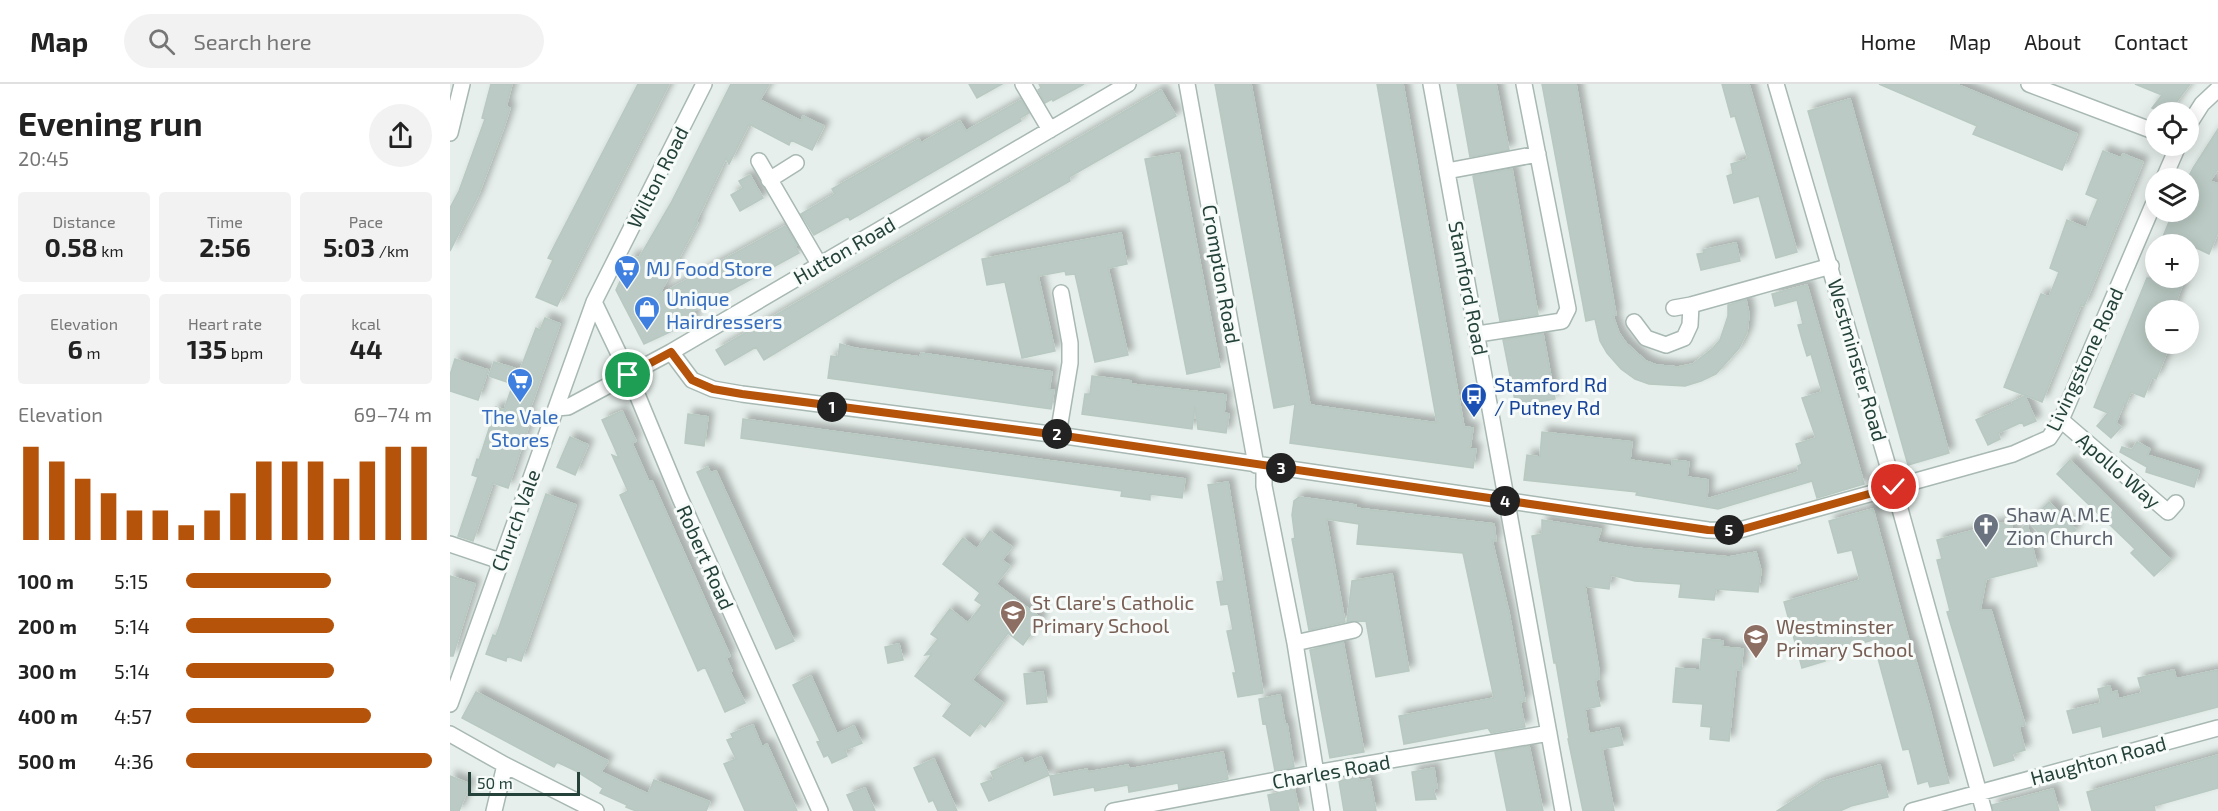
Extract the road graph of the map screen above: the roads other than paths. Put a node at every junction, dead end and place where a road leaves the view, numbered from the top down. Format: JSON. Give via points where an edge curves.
{"nodes":[{"id":1,"x":462,"y":84,"type":"edge"},
{"id":2,"x":704,"y":84,"type":"edge"},
{"id":3,"x":1023,"y":84,"type":"edge"},
{"id":4,"x":1128,"y":84,"type":"edge"},
{"id":5,"x":1187,"y":84,"type":"edge"},
{"id":6,"x":1431,"y":84,"type":"edge"},
{"id":7,"x":1524,"y":84,"type":"edge"},
{"id":8,"x":1776,"y":84,"type":"edge"},
{"id":9,"x":2029,"y":84,"type":"edge"},
{"id":10,"x":2218,"y":89,"type":"edge"},
{"id":11,"x":2199,"y":109,"type":"edge"},
{"id":12,"x":2145,"y":128,"type":"edge"},
{"id":13,"x":1050,"y":130,"type":"junction"},
{"id":14,"x":450,"y":134,"type":"edge"},
{"id":15,"x":1538,"y":154,"type":"junction"},
{"id":16,"x":759,"y":161,"type":"dead end"},
{"id":17,"x":796,"y":163,"type":"dead end"},
{"id":18,"x":1446,"y":171,"type":"junction"},
{"id":19,"x":769,"y":180,"type":"junction"},
{"id":20,"x":2146,"y":222,"type":"edge"},
{"id":21,"x":819,"y":264,"type":"junction"},
{"id":22,"x":1831,"y":266,"type":"junction"},
{"id":23,"x":1061,"y":293,"type":"dead end"},
{"id":24,"x":594,"y":302,"type":"junction"},
{"id":25,"x":1691,"y":305,"type":"junction"},
{"id":26,"x":1674,"y":308,"type":"dead end"},
{"id":27,"x":1635,"y":322,"type":"dead end"},
{"id":28,"x":1478,"y":334,"type":"junction"},
{"id":29,"x":671,"y":352,"type":"junction"},
{"id":30,"x":628,"y":375,"type":"junction"},
{"id":31,"x":556,"y":408,"type":"junction"},
{"id":32,"x":2061,"y":420,"type":"junction"},
{"id":33,"x":1058,"y":435,"type":"junction"},
{"id":34,"x":1260,"y":465,"type":"junction"},
{"id":35,"x":1894,"y":487,"type":"junction"},
{"id":36,"x":1507,"y":501,"type":"junction"},
{"id":37,"x":2176,"y":503,"type":"dead end"},
{"id":38,"x":450,"y":544,"type":"edge"},
{"id":39,"x":500,"y":561,"type":"junction"},
{"id":40,"x":1354,"y":630,"type":"dead end"},
{"id":41,"x":1295,"y":643,"type":"junction"},
{"id":42,"x":450,"y":704,"type":"edge"},
{"id":43,"x":2218,"y":728,"type":"edge"},
{"id":44,"x":1550,"y":733,"type":"junction"},
{"id":45,"x":450,"y":734,"type":"edge"},
{"id":46,"x":505,"y":765,"type":"junction"},
{"id":47,"x":1316,"y":773,"type":"junction"},
{"id":48,"x":1978,"y":792,"type":"junction"},
{"id":49,"x":494,"y":811,"type":"edge"},
{"id":50,"x":596,"y":811,"type":"edge"},
{"id":51,"x":820,"y":811,"type":"edge"},
{"id":52,"x":1113,"y":811,"type":"edge"},
{"id":53,"x":1322,"y":811,"type":"edge"},
{"id":54,"x":1563,"y":811,"type":"edge"},
{"id":55,"x":1912,"y":811,"type":"edge"},
{"id":56,"x":1984,"y":811,"type":"edge"}],
"edges":[{"from":1,"to":14,"type":"street"},
{"from":2,"to":24,"type":"street","name":"Wilton Road"},
{"from":3,"to":13,"type":"street"},
{"from":4,"to":13,"type":"street","name":"Hutton Road"},
{"from":5,"to":34,"type":"street","name":"Crompton Road"},
{"from":6,"to":18,"type":"street","name":"Stamford Road"},
{"from":7,"to":15,"type":"street"},
{"from":8,"to":22,"type":"street","name":"Westminster Road"},
{"from":9,"to":12,"type":"street"},
{"from":10,"to":11,"type":"street"},
{"from":13,"to":21,"type":"street","name":"Hutton Road"},
{"from":15,"to":18,"type":"street"},
{"from":15,"to":28,"type":"street","via":[[1568,309],[1562,321]]},
{"from":16,"to":19,"type":"street"},
{"from":17,"to":19,"type":"street"},
{"from":18,"to":28,"type":"street","name":"Stamford Road"},
{"from":19,"to":21,"type":"street"},
{"from":20,"to":32,"type":"street","name":"Livingstone Road"},
{"from":21,"to":29,"type":"street","name":"Hutton Road"},
{"from":22,"to":25,"type":"street"},
{"from":22,"to":35,"type":"street","name":"Westminster Road"},
{"from":23,"to":33,"type":"street","via":[[1070,363]]},
{"from":24,"to":30,"type":"street","name":"Robert Road"},
{"from":24,"to":31,"type":"street","name":"Church Vale"},
{"from":25,"to":26,"type":"street"},
{"from":25,"to":27,"type":"street","via":[[1690,325],[1683,338],[1666,345],[1646,338]]},
{"from":28,"to":36,"type":"street","name":"Stamford Road"},
{"from":29,"to":30,"type":"street","name":"Hutton Road"},
{"from":29,"to":33,"type":"street","name":"Livingstone Road","via":[[692,380],[713,389]]},
{"from":30,"to":31,"type":"street","name":"Hutton Road","via":[[568,407]]},
{"from":30,"to":51,"type":"street","name":"Robert Road"},
{"from":31,"to":39,"type":"street","name":"Church Vale"},
{"from":32,"to":35,"type":"street","name":"Livingstone Road","via":[[2049,438],[2013,454]]},
{"from":32,"to":37,"type":"street","name":"Apollo Way","via":[[2168,512]]},
{"from":33,"to":34,"type":"street","name":"Livingstone Road"},
{"from":34,"to":36,"type":"street","name":"Livingstone Road"},
{"from":34,"to":41,"type":"street","name":"Crompton Road"},
{"from":35,"to":36,"type":"street","name":"Livingstone Road","via":[[1736,531]]},
{"from":35,"to":48,"type":"street","name":"Westminster Road"},
{"from":36,"to":44,"type":"street","name":"Stamford Road"},
{"from":38,"to":39,"type":"street"},
{"from":39,"to":42,"type":"street","name":"Church Vale"},
{"from":40,"to":41,"type":"street"},
{"from":41,"to":47,"type":"street","name":"Crompton Road"},
{"from":43,"to":48,"type":"street","name":"Haughton Road"},
{"from":44,"to":47,"type":"street","name":"Charles Road"},
{"from":44,"to":54,"type":"street","name":"Stamford Road"},
{"from":45,"to":46,"type":"street"},
{"from":46,"to":49,"type":"street"},
{"from":46,"to":50,"type":"street"},
{"from":47,"to":52,"type":"street","name":"Charles Road"},
{"from":47,"to":53,"type":"street","name":"Crompton Road"},
{"from":48,"to":55,"type":"street","name":"Haughton Road"},
{"from":48,"to":56,"type":"street","name":"Westminster Road"}]}
